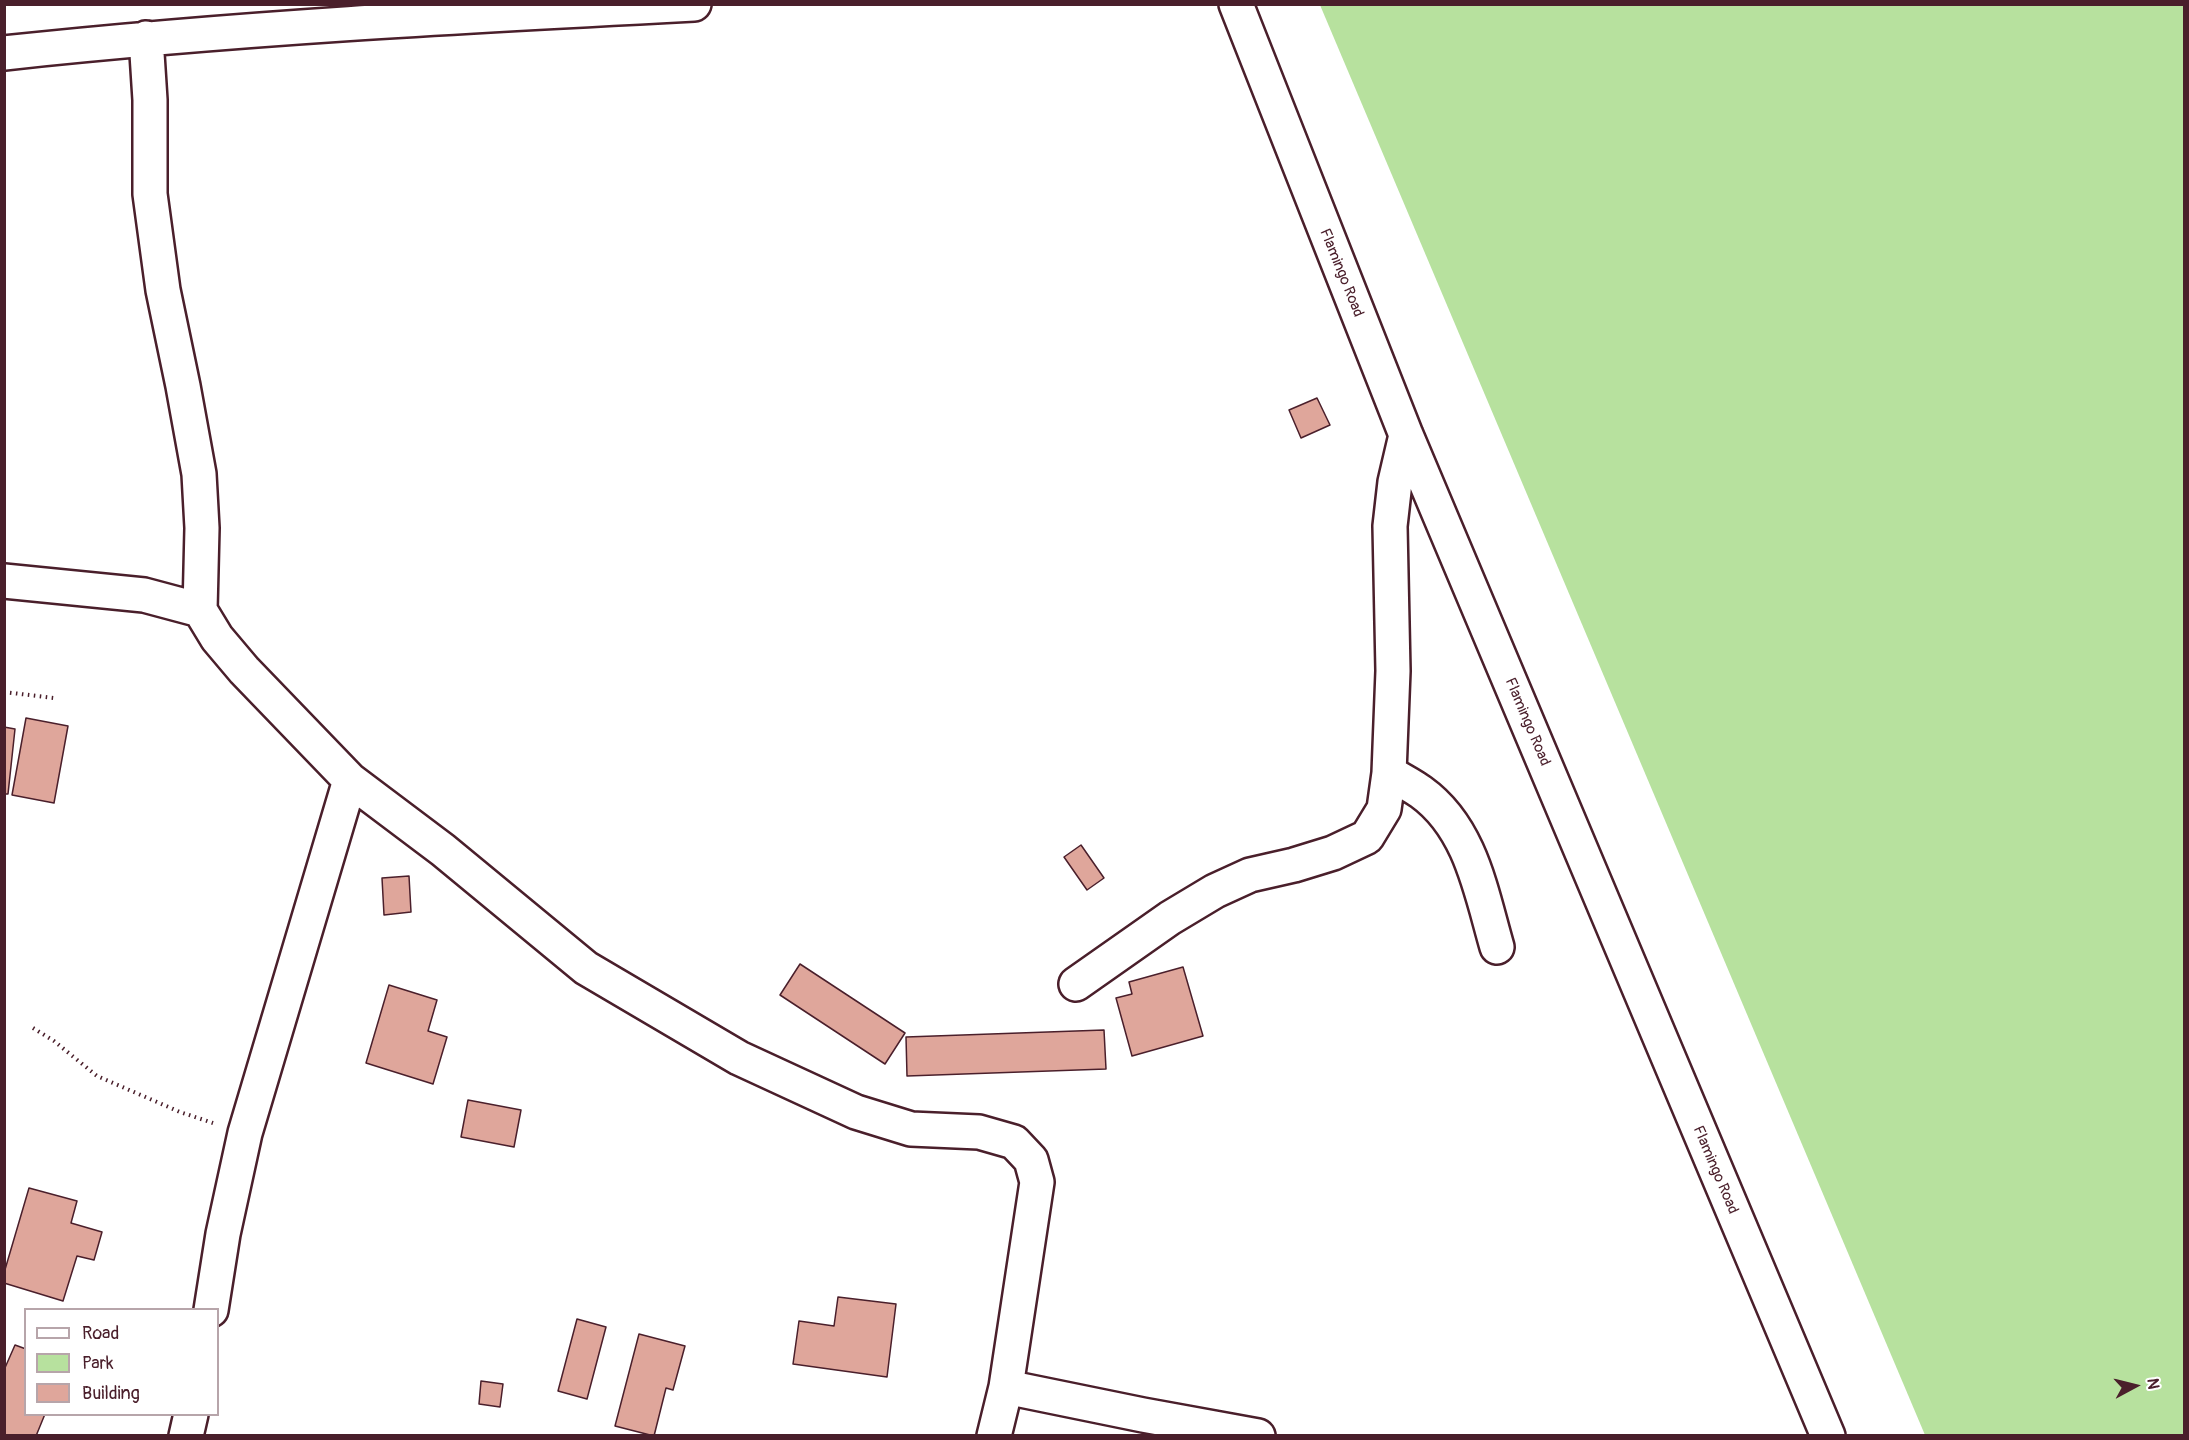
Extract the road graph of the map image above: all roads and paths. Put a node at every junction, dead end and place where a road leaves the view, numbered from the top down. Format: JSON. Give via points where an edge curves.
{"nodes":[{"id":1,"x":694,"y":4,"type":"edge"},
{"id":2,"x":1236,"y":4,"type":"edge"},
{"id":3,"x":146,"y":38,"type":"junction"},
{"id":4,"x":4,"y":52,"type":"edge"},
{"id":5,"x":1406,"y":435,"type":"junction"},
{"id":6,"x":4,"y":581,"type":"edge"},
{"id":7,"x":200,"y":610,"type":"junction"},
{"id":8,"x":4,"y":692,"type":"edge"},
{"id":9,"x":54,"y":698,"type":"dead end"},
{"id":10,"x":1389,"y":773,"type":"junction"},
{"id":11,"x":350,"y":780,"type":"junction"},
{"id":12,"x":1497,"y":947,"type":"dead end"},
{"id":13,"x":1076,"y":984,"type":"dead end"},
{"id":14,"x":33,"y":1028,"type":"dead end"},
{"id":15,"x":245,"y":1133,"type":"junction"},
{"id":16,"x":211,"y":1308,"type":"edge"},
{"id":17,"x":1006,"y":1388,"type":"junction"},
{"id":18,"x":191,"y":1416,"type":"edge"},
{"id":19,"x":186,"y":1436,"type":"edge"},
{"id":20,"x":994,"y":1436,"type":"edge"},
{"id":21,"x":1258,"y":1436,"type":"edge"},
{"id":22,"x":1828,"y":1436,"type":"edge"}],
"edges":[{"from":1,"to":3,"type":"street","via":[[395,19]]},
{"from":2,"to":5,"type":"street","name":"Flamingo Road"},
{"from":3,"to":4,"type":"street"},
{"from":3,"to":7,"type":"street","via":[[150,194],[163,290],[199,474]]},
{"from":5,"to":10,"type":"street","via":[[1390,526],[1393,671]]},
{"from":5,"to":22,"type":"street","name":"Flamingo Road"},
{"from":6,"to":7,"type":"street","via":[[144,595]]},
{"from":7,"to":11,"type":"street","via":[[244,670]]},
{"from":8,"to":9,"type":"path"},
{"from":10,"to":12,"type":"street","via":[[1422,792],[1444,813],[1466,846]]},
{"from":10,"to":13,"type":"street","via":[[1384,809],[1366,837],[1333,853],[1250,875],[1215,891]]},
{"from":11,"to":15,"type":"street"},
{"from":11,"to":17,"type":"street","via":[[443,850],[586,968],[740,1058],[867,1116],[911,1129],[979,1132],[1014,1142],[1031,1160],[1037,1182]]},
{"from":14,"to":15,"type":"path","via":[[96,1076],[180,1112]]},
{"from":15,"to":16,"type":"street"},
{"from":17,"to":20,"type":"street"},
{"from":17,"to":21,"type":"street"},
{"from":18,"to":19,"type":"street"}]}
